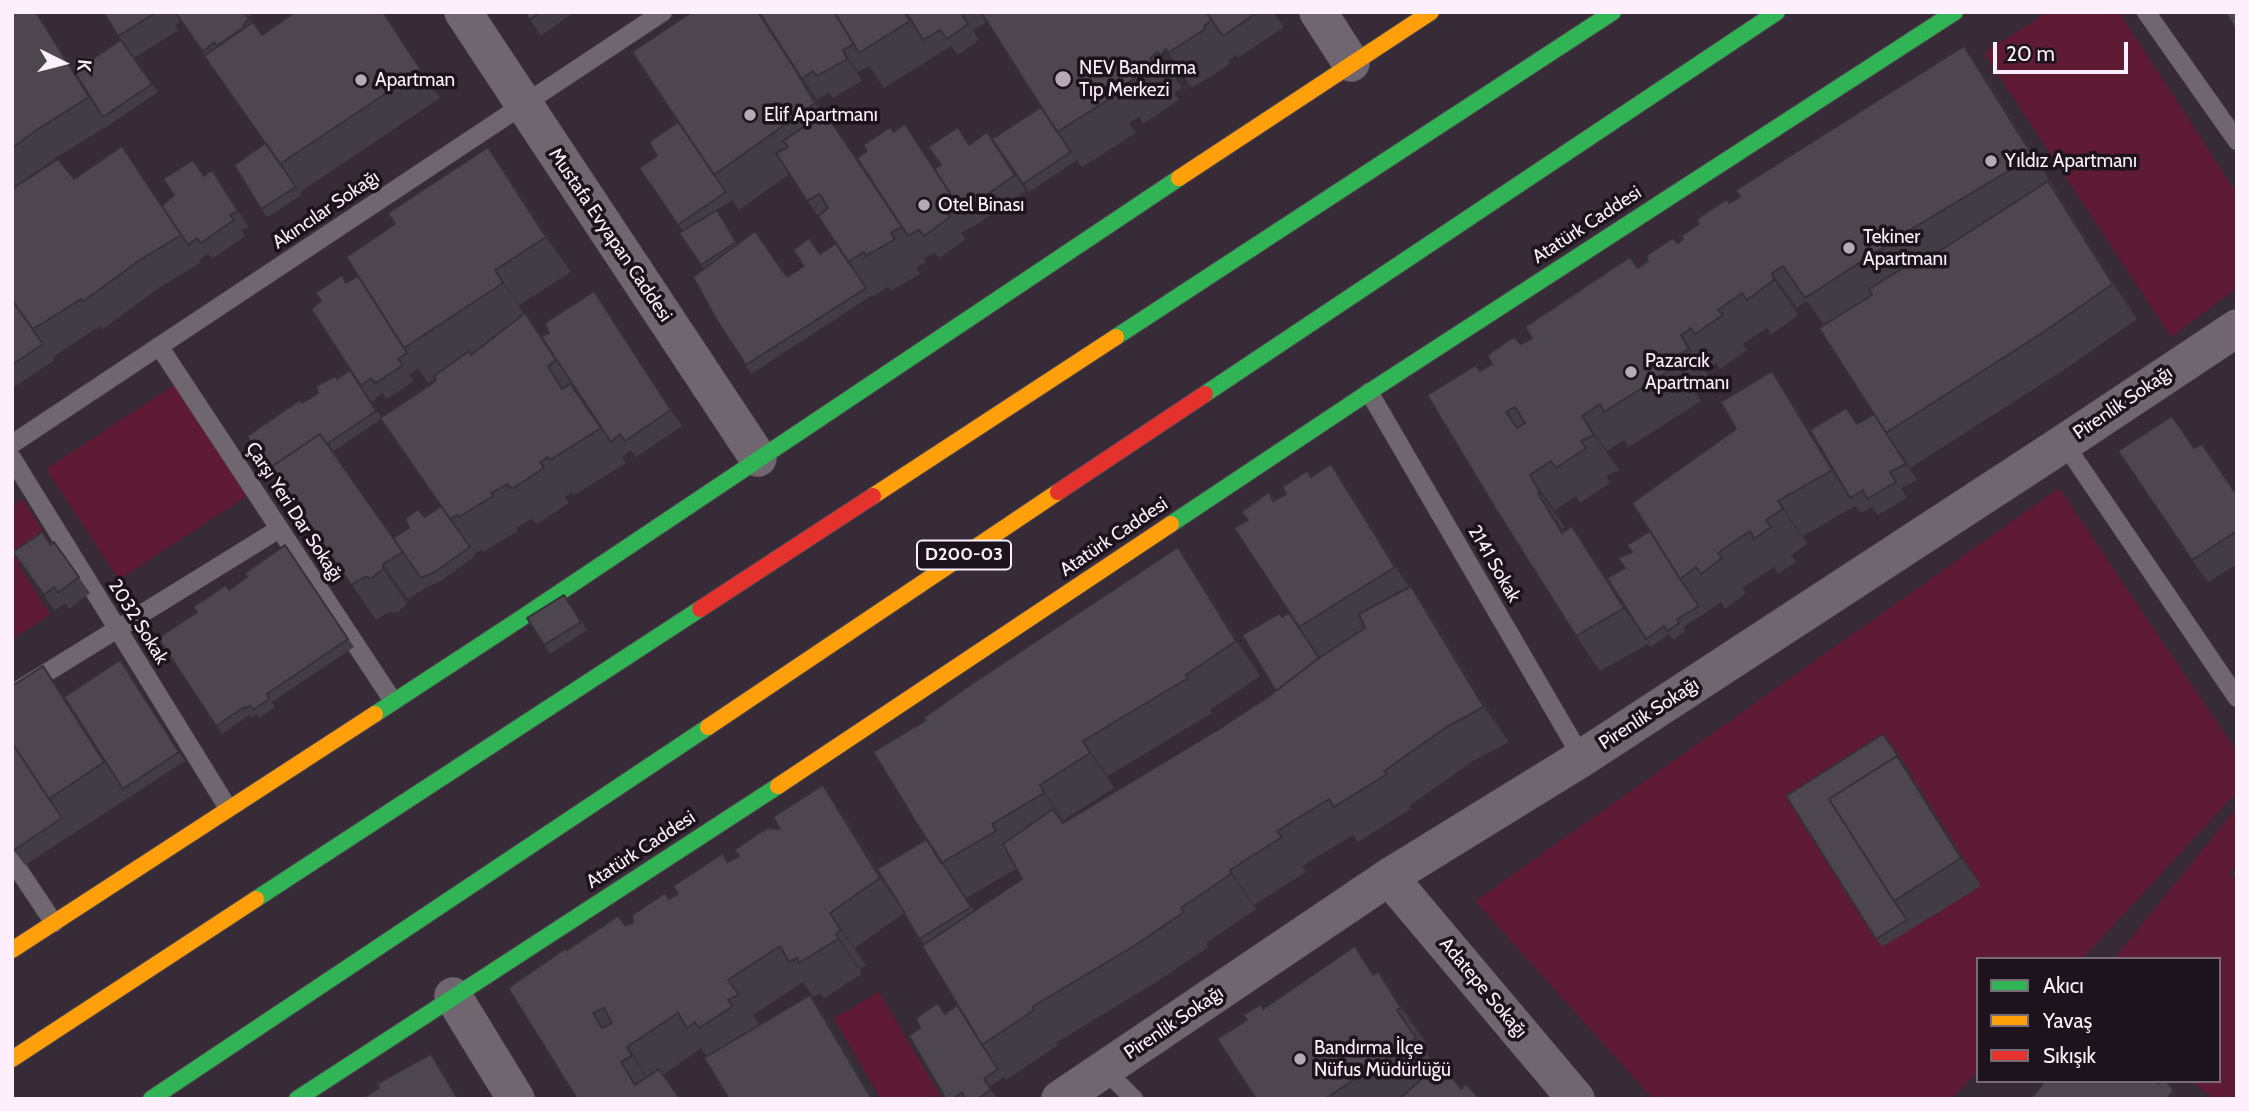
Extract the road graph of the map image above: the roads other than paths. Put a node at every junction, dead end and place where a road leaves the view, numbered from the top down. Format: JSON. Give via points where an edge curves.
{"nodes":[{"id":1,"x":463,"y":12,"type":"edge"},
{"id":2,"x":663,"y":12,"type":"edge"},
{"id":3,"x":1318,"y":12,"type":"edge"},
{"id":4,"x":1430,"y":12,"type":"edge"},
{"id":5,"x":1613,"y":12,"type":"edge"},
{"id":6,"x":1777,"y":12,"type":"edge"},
{"id":7,"x":1955,"y":12,"type":"edge"},
{"id":8,"x":2146,"y":12,"type":"edge"},
{"id":9,"x":1351,"y":63,"type":"junction"},
{"id":10,"x":524,"y":104,"type":"junction"},
{"id":11,"x":2237,"y":141,"type":"edge"},
{"id":12,"x":2237,"y":328,"type":"edge"},
{"id":13,"x":159,"y":346,"type":"junction"},
{"id":14,"x":1369,"y":392,"type":"junction"},
{"id":15,"x":2064,"y":443,"type":"junction"},
{"id":16,"x":12,"y":444,"type":"edge"},
{"id":17,"x":12,"y":458,"type":"edge"},
{"id":18,"x":758,"y":458,"type":"junction"},
{"id":19,"x":279,"y":528,"type":"junction"},
{"id":20,"x":118,"y":629,"type":"junction"},
{"id":21,"x":12,"y":694,"type":"edge"},
{"id":22,"x":2237,"y":698,"type":"edge"},
{"id":23,"x":393,"y":701,"type":"junction"},
{"id":24,"x":1582,"y":758,"type":"junction"},
{"id":25,"x":228,"y":808,"type":"junction"},
{"id":26,"x":12,"y":860,"type":"edge"},
{"id":27,"x":1389,"y":877,"type":"junction"},
{"id":28,"x":54,"y":923,"type":"junction"},
{"id":29,"x":12,"y":950,"type":"edge"},
{"id":30,"x":453,"y":996,"type":"junction"},
{"id":31,"x":12,"y":1059,"type":"edge"},
{"id":32,"x":1105,"y":1070,"type":"junction"},
{"id":33,"x":151,"y":1099,"type":"edge"},
{"id":34,"x":297,"y":1099,"type":"edge"},
{"id":35,"x":516,"y":1099,"type":"edge"},
{"id":36,"x":1060,"y":1099,"type":"edge"},
{"id":37,"x":1134,"y":1099,"type":"edge"},
{"id":38,"x":1576,"y":1099,"type":"edge"}],
"edges":[{"from":1,"to":10,"type":"street","name":"Mustafa Evyapan Caddesi"},
{"from":2,"to":10,"type":"lane","name":"Akıncılar Sokağı"},
{"from":3,"to":9,"type":"street"},
{"from":4,"to":9,"type":"main road"},
{"from":5,"to":31,"type":"main road"},
{"from":6,"to":33,"type":"main road","number":"D200-03"},
{"from":7,"to":14,"type":"main road","name":"Atatürk Caddesi"},
{"from":8,"to":11,"type":"lane"},
{"from":9,"to":18,"type":"main road"},
{"from":10,"to":13,"type":"lane","name":"Akıncılar Sokağı"},
{"from":10,"to":18,"type":"street","name":"Mustafa Evyapan Caddesi"},
{"from":12,"to":15,"type":"street","name":"Pirenlik Sokağı"},
{"from":13,"to":16,"type":"lane","name":"Akıncılar Sokağı"},
{"from":13,"to":19,"type":"lane","name":"Çarşı Yeri Dar Sokağı"},
{"from":14,"to":24,"type":"lane","name":"2141 Sokak"},
{"from":14,"to":30,"type":"main road","name":"Atatürk Caddesi","via":[[654,869]]},
{"from":15,"to":22,"type":"lane"},
{"from":15,"to":24,"type":"street","name":"Pirenlik Sokağı"},
{"from":17,"to":20,"type":"lane","name":"2032 Sokak"},
{"from":18,"to":23,"type":"main road"},
{"from":19,"to":20,"type":"lane"},
{"from":19,"to":23,"type":"lane","name":"Çarşı Yeri Dar Sokağı"},
{"from":20,"to":21,"type":"lane"},
{"from":20,"to":25,"type":"lane","name":"2032 Sokak"},
{"from":23,"to":25,"type":"main road"},
{"from":24,"to":27,"type":"street","name":"Pirenlik Sokağı"},
{"from":25,"to":28,"type":"main road"},
{"from":26,"to":28,"type":"lane"},
{"from":27,"to":32,"type":"street","name":"Pirenlik Sokağı"},
{"from":27,"to":38,"type":"street","name":"Adatepe Sokağı"},
{"from":28,"to":29,"type":"main road"},
{"from":30,"to":34,"type":"main road","name":"Atatürk Caddesi"},
{"from":30,"to":35,"type":"street"},
{"from":32,"to":36,"type":"street","name":"Pirenlik Sokağı"},
{"from":32,"to":37,"type":"lane"}]}
